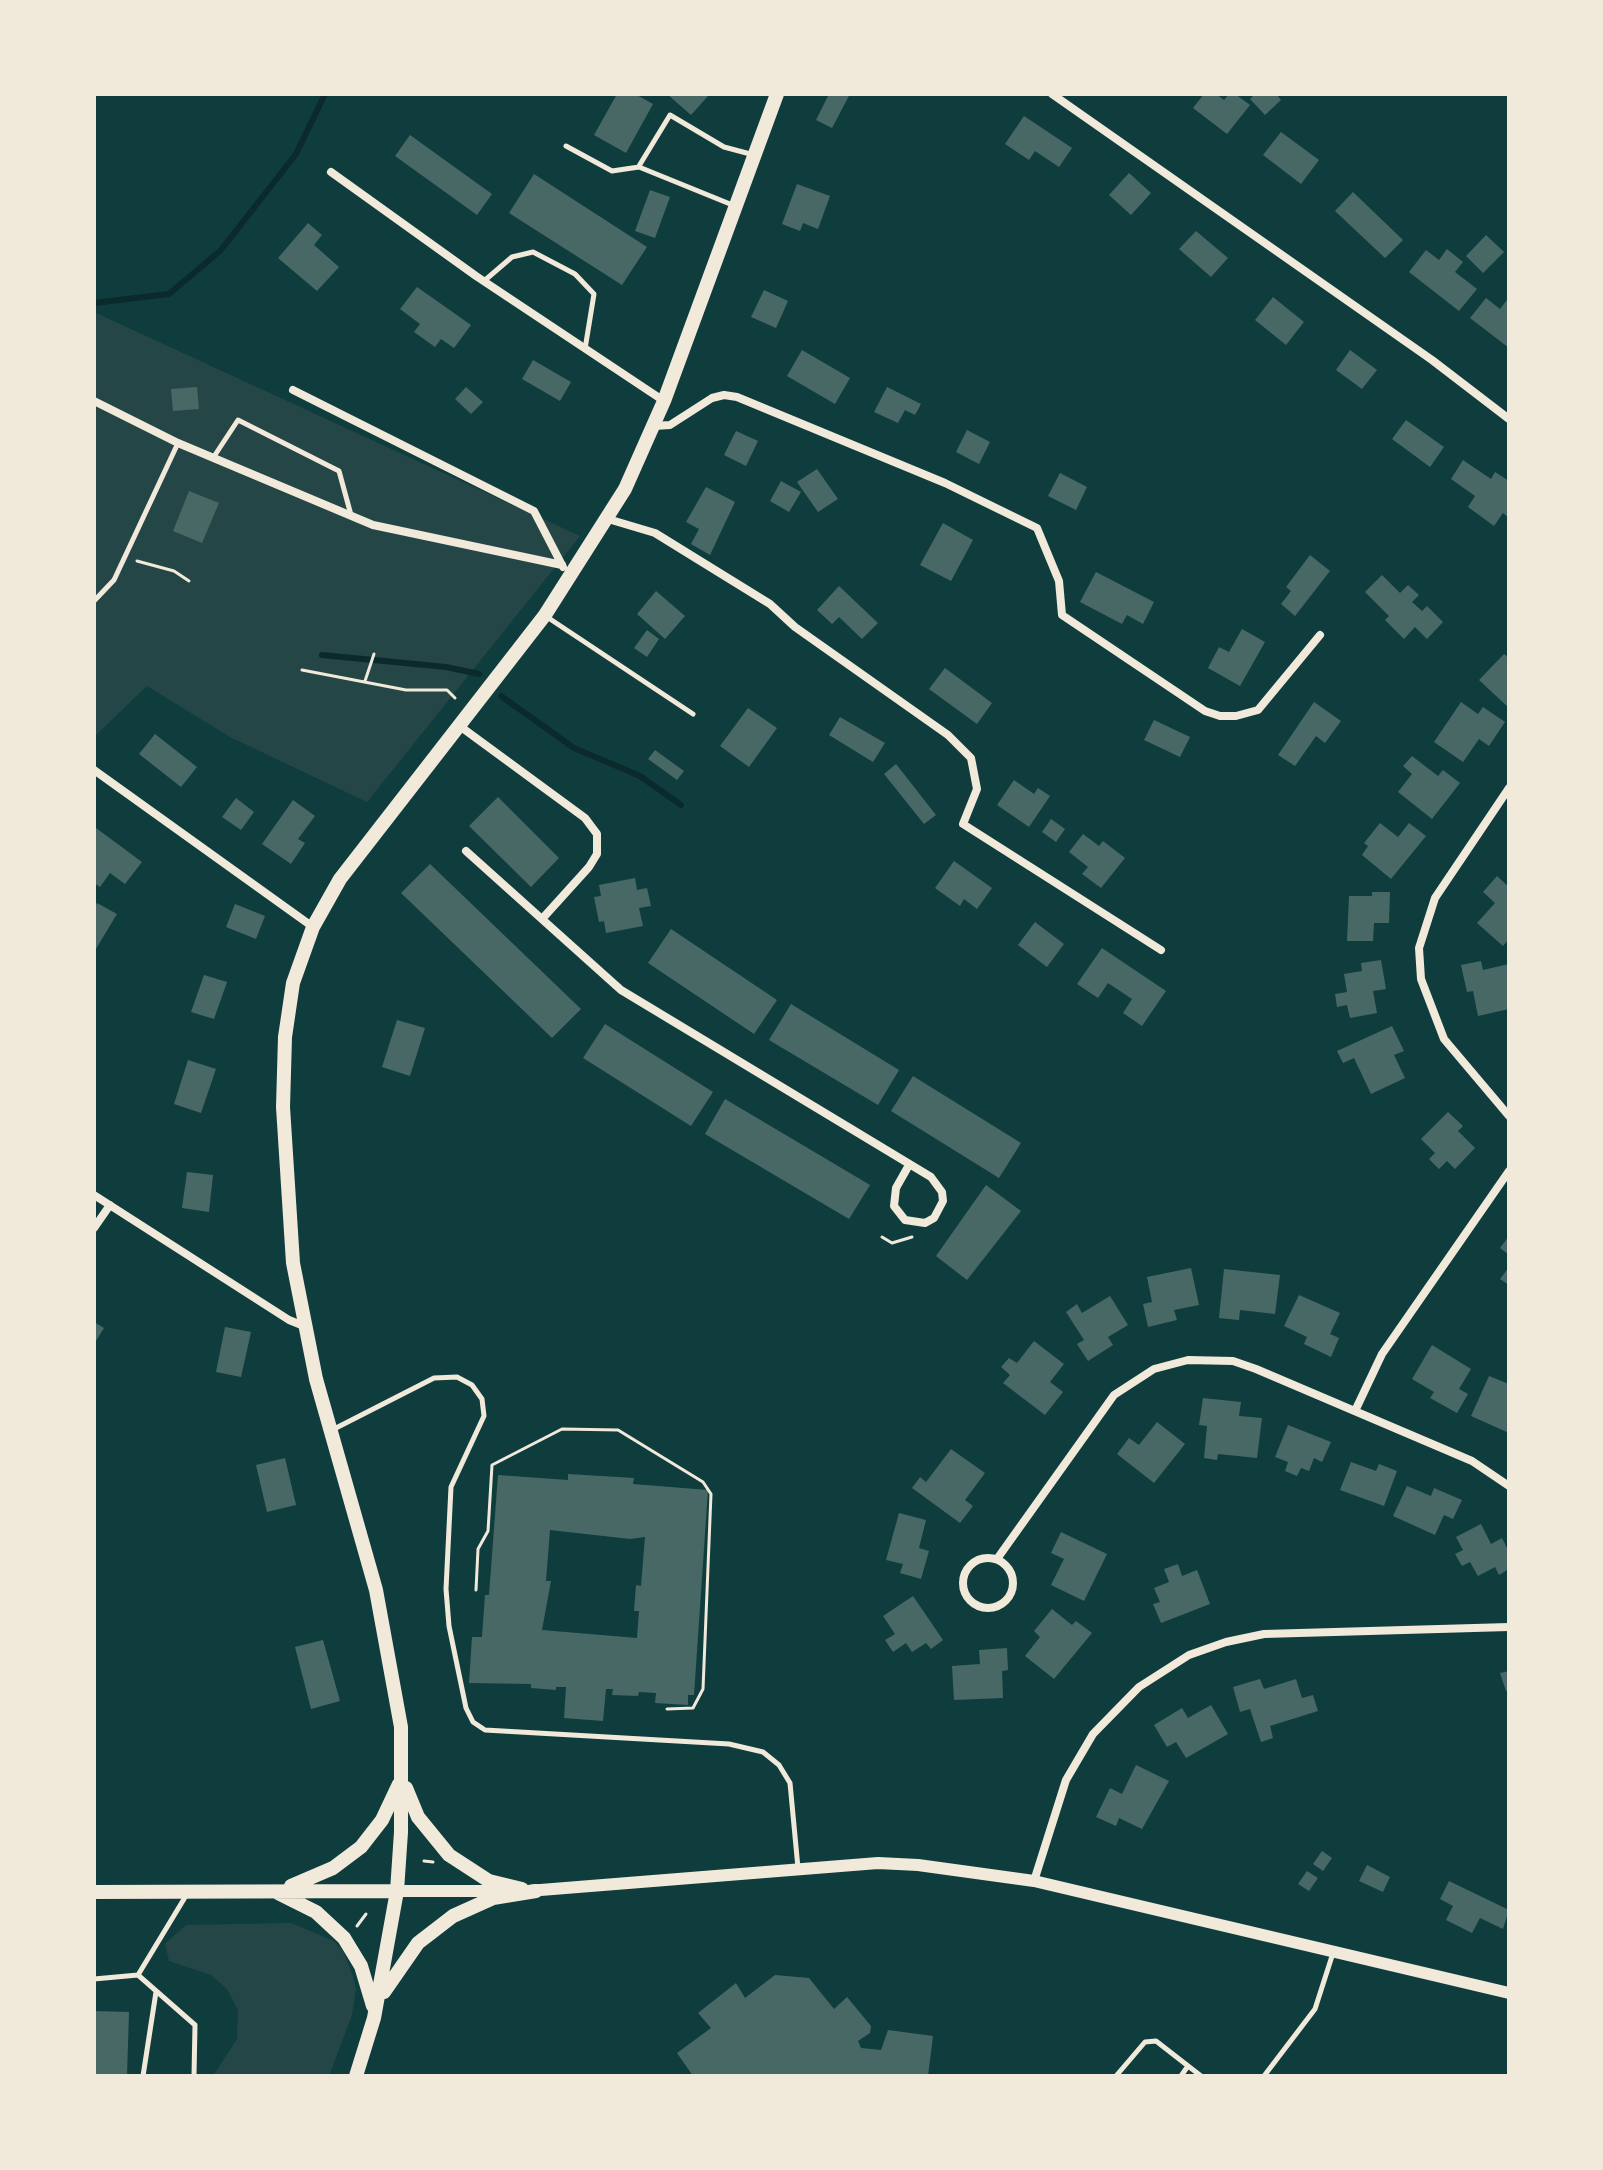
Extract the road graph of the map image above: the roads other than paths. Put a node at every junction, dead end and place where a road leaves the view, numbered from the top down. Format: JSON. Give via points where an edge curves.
{"nodes":[{"id":1,"x":777,"y":94,"type":"edge"},
{"id":2,"x":1052,"y":94,"type":"edge"},
{"id":3,"x":566,"y":146,"type":"dead end"},
{"id":4,"x":755,"y":156,"type":"junction"},
{"id":5,"x":639,"y":167,"type":"junction"},
{"id":6,"x":331,"y":172,"type":"dead end"},
{"id":7,"x":736,"y":206,"type":"junction"},
{"id":8,"x":484,"y":281,"type":"junction"},
{"id":9,"x":585,"y":350,"type":"junction"},
{"id":10,"x":293,"y":390,"type":"dead end"},
{"id":11,"x":94,"y":401,"type":"edge"},
{"id":12,"x":664,"y":401,"type":"junction"},
{"id":13,"x":1509,"y":419,"type":"edge"},
{"id":14,"x":654,"y":426,"type":"junction"},
{"id":15,"x":178,"y":443,"type":"junction"},
{"id":16,"x":213,"y":458,"type":"junction"},
{"id":17,"x":351,"y":516,"type":"junction"},
{"id":18,"x":608,"y":519,"type":"junction"},
{"id":19,"x":565,"y":572,"type":"junction"},
{"id":20,"x":94,"y":601,"type":"edge"},
{"id":21,"x":545,"y":615,"type":"junction"},
{"id":22,"x":1320,"y":635,"type":"dead end"},
{"id":23,"x":693,"y":714,"type":"dead end"},
{"id":24,"x":461,"y":727,"type":"junction"},
{"id":25,"x":94,"y":770,"type":"edge"},
{"id":26,"x":1509,"y":788,"type":"edge"},
{"id":27,"x":466,"y":851,"type":"dead end"},
{"id":28,"x":542,"y":919,"type":"junction"},
{"id":29,"x":313,"y":927,"type":"junction"},
{"id":30,"x":1161,"y":950,"type":"dead end"},
{"id":31,"x":1509,"y":1116,"type":"edge"},
{"id":32,"x":909,"y":1165,"type":"junction"},
{"id":33,"x":1509,"y":1171,"type":"edge"},
{"id":34,"x":94,"y":1195,"type":"edge"},
{"id":35,"x":110,"y":1205,"type":"junction"},
{"id":36,"x":94,"y":1228,"type":"edge"},
{"id":37,"x":304,"y":1326,"type":"junction"},
{"id":38,"x":1355,"y":1411,"type":"junction"},
{"id":39,"x":329,"y":1431,"type":"junction"},
{"id":40,"x":1509,"y":1486,"type":"edge"},
{"id":41,"x":997,"y":1559,"type":"junction"},
{"id":42,"x":1509,"y":1627,"type":"edge"},
{"id":43,"x":402,"y":1772,"type":"junction"},
{"id":44,"x":798,"y":1869,"type":"junction"},
{"id":45,"x":1034,"y":1881,"type":"junction"},
{"id":46,"x":189,"y":1890,"type":"junction"},
{"id":47,"x":268,"y":1890,"type":"junction"},
{"id":48,"x":397,"y":1891,"type":"junction"},
{"id":49,"x":536,"y":1891,"type":"junction"},
{"id":50,"x":94,"y":1892,"type":"edge"},
{"id":51,"x":1334,"y":1953,"type":"junction"},
{"id":52,"x":138,"y":1975,"type":"junction"},
{"id":53,"x":94,"y":1979,"type":"edge"},
{"id":54,"x":156,"y":1991,"type":"junction"},
{"id":55,"x":1509,"y":1993,"type":"edge"},
{"id":56,"x":374,"y":2018,"type":"junction"},
{"id":57,"x":1188,"y":2066,"type":"junction"},
{"id":58,"x":143,"y":2076,"type":"edge"},
{"id":59,"x":194,"y":2076,"type":"edge"},
{"id":60,"x":356,"y":2076,"type":"edge"},
{"id":61,"x":1116,"y":2076,"type":"edge"},
{"id":62,"x":1181,"y":2076,"type":"edge"},
{"id":63,"x":1201,"y":2076,"type":"edge"},
{"id":64,"x":1264,"y":2076,"type":"edge"}],
"edges":[{"from":1,"to":4,"type":"main road"},
{"from":2,"to":13,"type":"street"},
{"from":3,"to":5,"type":"lane","via":[[612,171]]},
{"from":4,"to":5,"type":"lane","via":[[724,147],[670,115]]},
{"from":4,"to":7,"type":"main road"},
{"from":5,"to":7,"type":"lane"},
{"from":6,"to":8,"type":"street"},
{"from":7,"to":12,"type":"main road"},
{"from":8,"to":9,"type":"street"},
{"from":8,"to":9,"type":"lane","via":[[512,257],[533,252],[575,274],[594,294]]},
{"from":9,"to":12,"type":"street"},
{"from":10,"to":19,"type":"street","via":[[534,511]]},
{"from":11,"to":15,"type":"street"},
{"from":12,"to":14,"type":"main road"},
{"from":14,"to":18,"type":"main road"},
{"from":14,"to":22,"type":"street","via":[[670,425],[712,398],[737,397],[933,477],[1037,528],[1059,581],[1062,615],[1220,716],[1258,710]]},
{"from":15,"to":16,"type":"street"},
{"from":15,"to":20,"type":"lane","via":[[114,580]]},
{"from":16,"to":17,"type":"street"},
{"from":16,"to":17,"type":"lane","via":[[238,420],[339,471]]},
{"from":17,"to":19,"type":"street"},
{"from":18,"to":19,"type":"main road"},
{"from":18,"to":30,"type":"street","via":[[655,533],[770,604],[948,735],[971,758],[977,789],[963,824]]},
{"from":19,"to":21,"type":"main road"},
{"from":21,"to":23,"type":"lane"},
{"from":21,"to":24,"type":"main road"},
{"from":24,"to":28,"type":"street","via":[[585,818],[597,834],[597,854],[589,867]]},
{"from":24,"to":29,"type":"main road","via":[[358,854]]},
{"from":25,"to":29,"type":"street"},
{"from":26,"to":31,"type":"street","via":[[1435,898],[1419,948],[1421,979],[1444,1039]]},
{"from":27,"to":28,"type":"street"},
{"from":28,"to":32,"type":"street","via":[[621,990]]},
{"from":29,"to":37,"type":"main road","via":[[290,1001],[283,1107],[289,1224]]},
{"from":32,"to":32,"type":"street","via":[[931,1177],[942,1192],[941,1210],[925,1223],[905,1220],[894,1206],[896,1188]]},
{"from":33,"to":38,"type":"street","via":[[1382,1354]]},
{"from":34,"to":35,"type":"street"},
{"from":35,"to":36,"type":"street"},
{"from":35,"to":37,"type":"street"},
{"from":37,"to":39,"type":"main road"},
{"from":38,"to":40,"type":"street","via":[[1472,1461]]},
{"from":38,"to":41,"type":"street","via":[[1233,1361],[1188,1360],[1154,1369],[1107,1402]]},
{"from":39,"to":43,"type":"main road","via":[[367,1555],[393,1668]]},
{"from":39,"to":44,"type":"lane","via":[[434,1378],[457,1377],[472,1385],[482,1399],[484,1416],[451,1487],[446,1607],[473,1722],[485,1730],[729,1744],[763,1752],[790,1783]]},
{"from":41,"to":41,"type":"street","via":[[1011,1572],[1012,1592],[999,1606],[980,1607],[965,1595],[964,1575],[977,1561]]},
{"from":42,"to":45,"type":"street","via":[[1264,1634],[1189,1655],[1139,1687],[1093,1734],[1066,1780]]},
{"from":43,"to":47,"type":"main road","via":[[382,1820],[348,1859],[310,1880]]},
{"from":43,"to":48,"type":"main road"},
{"from":43,"to":49,"type":"main road","via":[[418,1817],[449,1855],[489,1881]]},
{"from":44,"to":45,"type":"street","via":[[898,1863]]},
{"from":44,"to":49,"type":"street"},
{"from":45,"to":51,"type":"street"},
{"from":46,"to":47,"type":"main road"},
{"from":46,"to":50,"type":"main road"},
{"from":46,"to":52,"type":"lane"},
{"from":47,"to":48,"type":"main road"},
{"from":47,"to":56,"type":"main road","via":[[316,1912],[344,1938],[368,1983]]},
{"from":48,"to":49,"type":"street"},
{"from":48,"to":56,"type":"main road"},
{"from":49,"to":56,"type":"main road","via":[[472,1906],[434,1928],[397,1968]]},
{"from":51,"to":55,"type":"street"},
{"from":51,"to":64,"type":"lane","via":[[1315,2009]]},
{"from":52,"to":53,"type":"lane"},
{"from":52,"to":54,"type":"lane"},
{"from":54,"to":58,"type":"lane"},
{"from":54,"to":59,"type":"lane","via":[[195,2025]]},
{"from":56,"to":60,"type":"main road"},
{"from":57,"to":61,"type":"lane","via":[[1156,2041],[1145,2042]]},
{"from":57,"to":62,"type":"lane"},
{"from":57,"to":63,"type":"lane"}]}
